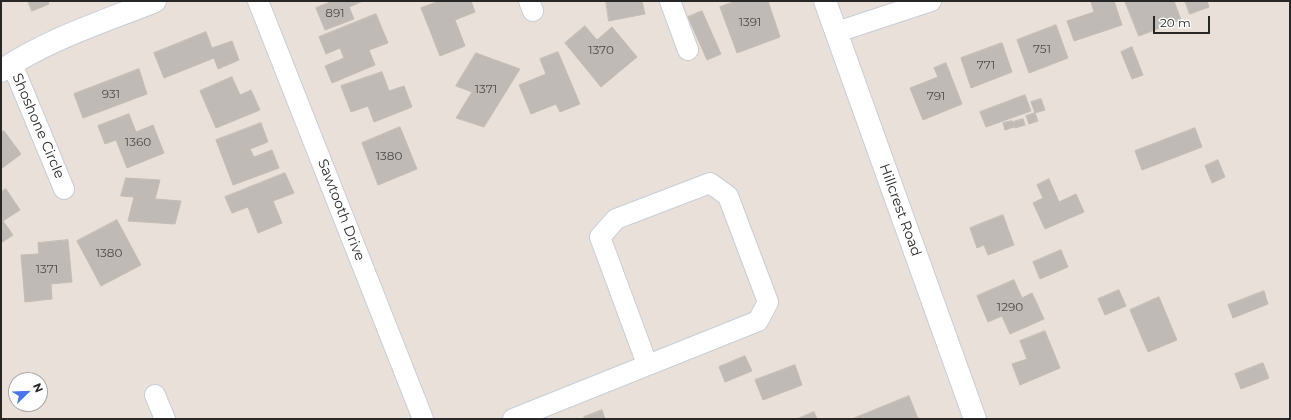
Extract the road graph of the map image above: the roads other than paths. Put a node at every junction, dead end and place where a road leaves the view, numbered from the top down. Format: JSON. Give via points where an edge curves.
{"nodes":[{"id":1,"x":155,"y":1,"type":"edge"},
{"id":2,"x":258,"y":1,"type":"edge"},
{"id":3,"x":670,"y":1,"type":"edge"},
{"id":4,"x":825,"y":1,"type":"edge"},
{"id":5,"x":931,"y":1,"type":"edge"},
{"id":6,"x":837,"y":32,"type":"junction"},
{"id":7,"x":688,"y":50,"type":"dead end"},
{"id":8,"x":7,"y":68,"type":"edge"},
{"id":9,"x":64,"y":189,"type":"dead end"},
{"id":10,"x":647,"y":364,"type":"junction"},
{"id":11,"x":155,"y":395,"type":"dead end"},
{"id":12,"x":165,"y":419,"type":"edge"},
{"id":13,"x":422,"y":419,"type":"edge"},
{"id":14,"x":513,"y":419,"type":"edge"},
{"id":15,"x":975,"y":419,"type":"edge"}],
"edges":[{"from":1,"to":8,"type":"street","via":[[60,38]]},
{"from":2,"to":13,"type":"street","name":"Sawtooth Drive"},
{"from":3,"to":7,"type":"street"},
{"from":4,"to":6,"type":"street","name":"Hillcrest Road"},
{"from":5,"to":6,"type":"street"},
{"from":6,"to":15,"type":"street","name":"Hillcrest Road"},
{"from":8,"to":9,"type":"street","name":"Shoshone Circle"},
{"from":10,"to":10,"type":"street","via":[[758,321],[768,302],[728,196],[710,183],[616,219],[600,237]]},
{"from":10,"to":14,"type":"street"},
{"from":11,"to":12,"type":"street"}]}
